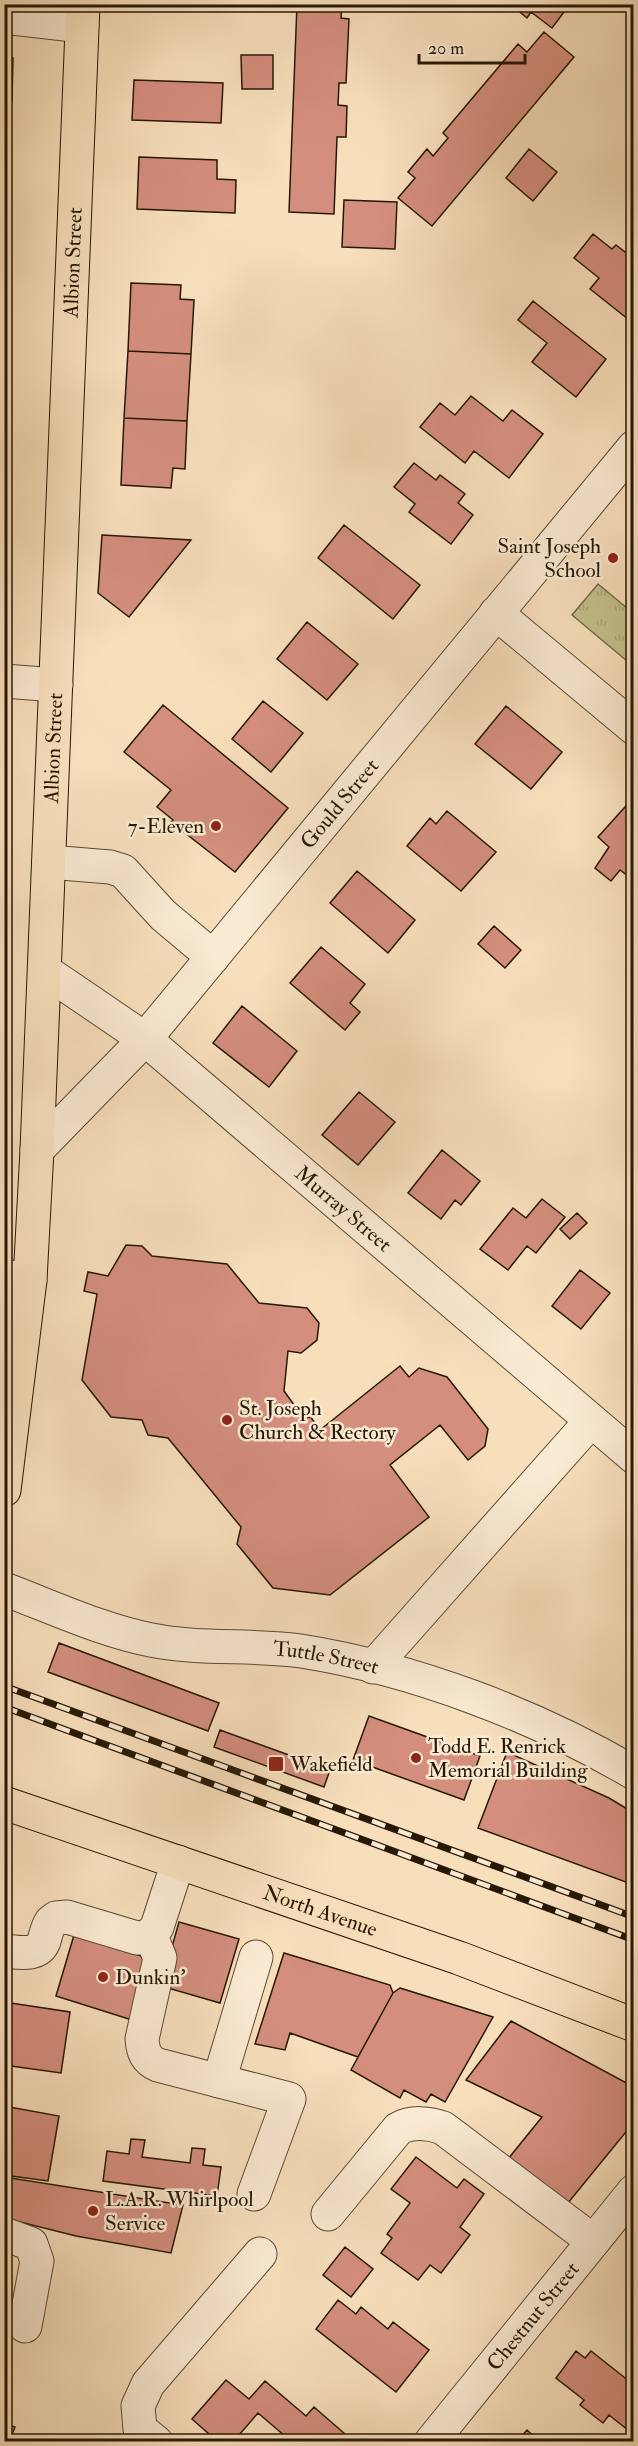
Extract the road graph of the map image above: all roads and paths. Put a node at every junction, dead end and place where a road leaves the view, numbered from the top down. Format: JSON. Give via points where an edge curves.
{"nodes":[{"id":1,"x":83,"y":15,"type":"edge"},
{"id":2,"x":4,"y":17,"type":"edge"},
{"id":3,"x":633,"y":447,"type":"edge"},
{"id":4,"x":496,"y":613,"type":"junction"},
{"id":5,"x":4,"y":681,"type":"edge"},
{"id":6,"x":56,"y":685,"type":"junction"},
{"id":7,"x":633,"y":728,"type":"edge"},
{"id":8,"x":49,"y":862,"type":"junction"},
{"id":9,"x":213,"y":957,"type":"junction"},
{"id":10,"x":45,"y":971,"type":"junction"},
{"id":11,"x":145,"y":1040,"type":"junction"},
{"id":12,"x":37,"y":1150,"type":"junction"},
{"id":13,"x":17,"y":1278,"type":"edge"},
{"id":14,"x":11,"y":1379,"type":"edge"},
{"id":15,"x":591,"y":1421,"type":"junction"},
{"id":16,"x":7,"y":1451,"type":"edge"},
{"id":17,"x":633,"y":1457,"type":"edge"},
{"id":18,"x":4,"y":1490,"type":"edge"},
{"id":19,"x":4,"y":1589,"type":"edge"},
{"id":20,"x":373,"y":1666,"type":"junction"},
{"id":21,"x":633,"y":1773,"type":"edge"},
{"id":22,"x":4,"y":1803,"type":"edge"},
{"id":23,"x":178,"y":1862,"type":"junction"},
{"id":24,"x":151,"y":1936,"type":"junction"},
{"id":25,"x":4,"y":1951,"type":"edge"},
{"id":26,"x":256,"y":1957,"type":"dead end"},
{"id":27,"x":633,"y":2025,"type":"edge"},
{"id":28,"x":219,"y":2081,"type":"junction"},
{"id":29,"x":633,"y":2191,"type":"edge"},
{"id":30,"x":254,"y":2194,"type":"dead end"},
{"id":31,"x":328,"y":2214,"type":"dead end"},
{"id":32,"x":4,"y":2234,"type":"edge"},
{"id":33,"x":593,"y":2241,"type":"junction"},
{"id":34,"x":260,"y":2254,"type":"dead end"},
{"id":35,"x":25,"y":2326,"type":"dead end"},
{"id":36,"x":156,"y":2442,"type":"edge"},
{"id":37,"x":431,"y":2442,"type":"edge"}],
"edges":[{"from":1,"to":2,"type":"street"},
{"from":1,"to":6,"type":"main road","name":"Albion Street"},
{"from":3,"to":4,"type":"street","name":"Gould Street"},
{"from":4,"to":7,"type":"street"},
{"from":4,"to":9,"type":"street","name":"Gould Street"},
{"from":5,"to":6,"type":"street"},
{"from":6,"to":8,"type":"main road","name":"Albion Street"},
{"from":8,"to":9,"type":"street","via":[[123,871],[163,915]]},
{"from":8,"to":10,"type":"main road","name":"Albion Street"},
{"from":9,"to":11,"type":"street","name":"Gould Street"},
{"from":10,"to":11,"type":"street","name":"Murray Street"},
{"from":10,"to":12,"type":"main road","name":"Albion Street"},
{"from":11,"to":12,"type":"street","name":"Gould Street"},
{"from":11,"to":15,"type":"street","name":"Murray Street"},
{"from":12,"to":13,"type":"main road","name":"Albion Street"},
{"from":13,"to":14,"type":"main road","name":"Albion Street"},
{"from":14,"to":16,"type":"main road","name":"Albion Street"},
{"from":15,"to":17,"type":"street","name":"Murray Street"},
{"from":15,"to":20,"type":"street"},
{"from":16,"to":18,"type":"main road","name":"Albion Street"},
{"from":19,"to":20,"type":"street","name":"Tuttle Street","via":[[150,1640],[301,1651]]},
{"from":20,"to":21,"type":"street","name":"Tuttle Street","via":[[544,1726]]},
{"from":22,"to":23,"type":"main road","name":"North Avenue"},
{"from":23,"to":24,"type":"street"},
{"from":23,"to":27,"type":"main road","name":"North Avenue","via":[[459,1958]]},
{"from":24,"to":25,"type":"street","via":[[137,1938],[64,1917],[51,1922],[37,1950]]},
{"from":24,"to":28,"type":"street","via":[[160,1958],[142,2040],[145,2055],[158,2065]]},
{"from":26,"to":28,"type":"street"},
{"from":28,"to":30,"type":"street","via":[[289,2099]]},
{"from":29,"to":33,"type":"street","name":"Chestnut Street"},
{"from":31,"to":33,"type":"street","via":[[398,2129],[411,2124],[433,2125],[443,2128]]},
{"from":32,"to":35,"type":"street","via":[[31,2244],[37,2262]]},
{"from":33,"to":37,"type":"street","name":"Chestnut Street"},
{"from":34,"to":36,"type":"street","via":[[148,2384],[138,2406],[140,2429]]}]}
